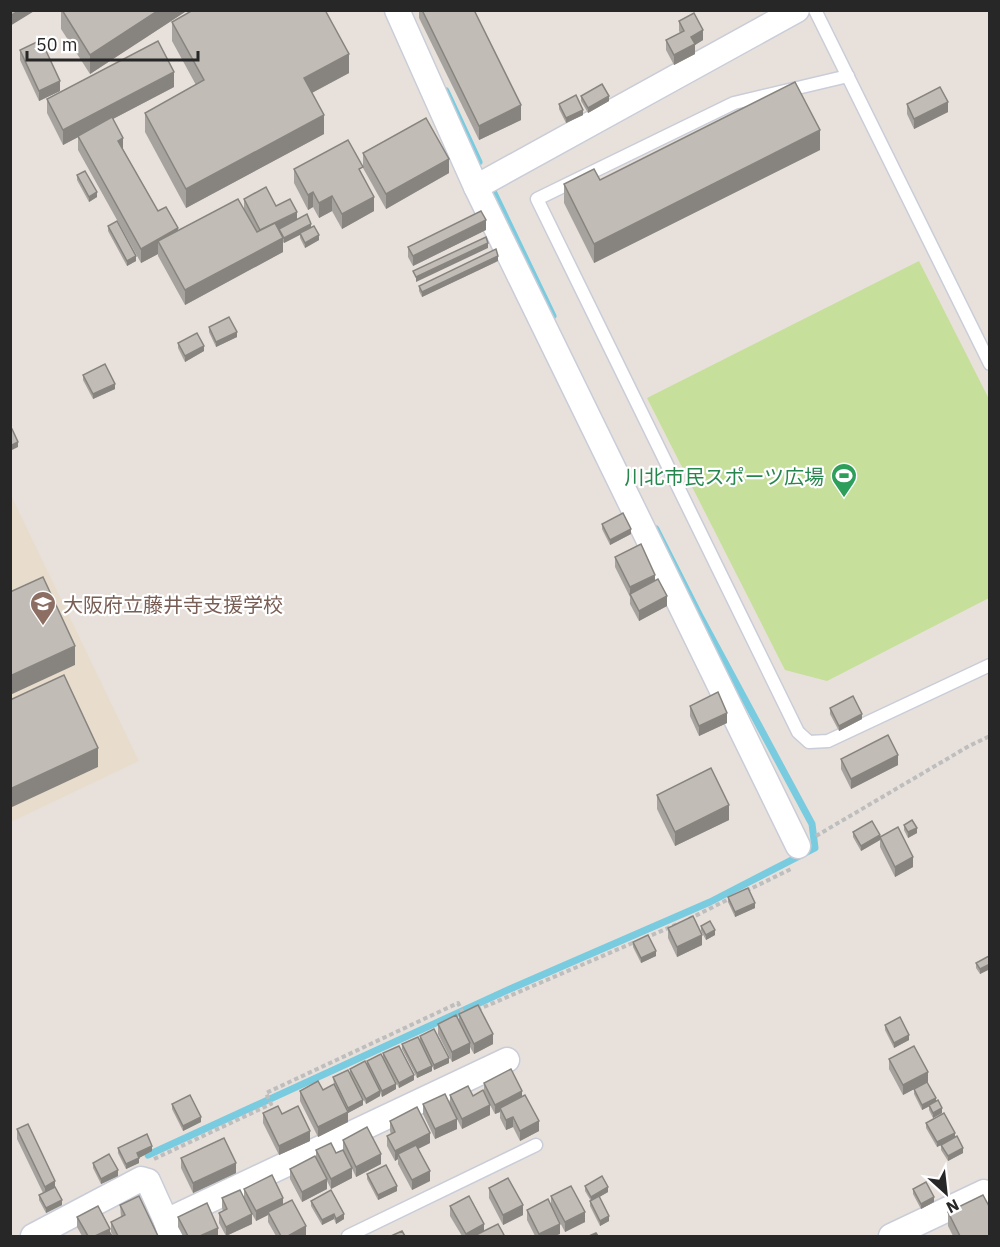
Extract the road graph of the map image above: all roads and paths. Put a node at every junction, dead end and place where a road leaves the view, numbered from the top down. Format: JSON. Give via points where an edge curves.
{"nodes":[{"id":1,"x":396,"y":10,"type":"edge"},
{"id":2,"x":797,"y":10,"type":"edge"},
{"id":3,"x":815,"y":10,"type":"edge"},
{"id":4,"x":848,"y":76,"type":"junction"},
{"id":5,"x":476,"y":187,"type":"junction"},
{"id":6,"x":990,"y":364,"type":"edge"},
{"id":7,"x":990,"y":665,"type":"edge"},
{"id":8,"x":990,"y":736,"type":"edge"},
{"id":9,"x":828,"y":829,"type":"dead end"},
{"id":10,"x":797,"y":856,"type":"joint"},
{"id":11,"x":745,"y":891,"type":"edge"},
{"id":12,"x":735,"y":896,"type":"edge"},
{"id":13,"x":507,"y":1060,"type":"dead end"},
{"id":14,"x":536,"y":1145,"type":"dead end"},
{"id":15,"x":141,"y":1179,"type":"junction"},
{"id":16,"x":984,"y":1192,"type":"dead end"},
{"id":17,"x":168,"y":1228,"type":"edge"},
{"id":18,"x":65,"y":1229,"type":"edge"},
{"id":19,"x":33,"y":1236,"type":"edge"},
{"id":20,"x":348,"y":1236,"type":"edge"},
{"id":21,"x":891,"y":1236,"type":"edge"}],
"edges":[{"from":1,"to":5,"type":"street"},
{"from":2,"to":5,"type":"street"},
{"from":3,"to":4,"type":"lane"},
{"from":4,"to":6,"type":"lane"},
{"from":4,"to":7,"type":"lane","via":[[734,103],[537,199],[798,732],[809,742],[828,741]]},
{"from":5,"to":10,"type":"street"},
{"from":8,"to":9,"type":"path"},
{"from":10,"to":11,"type":"path"},
{"from":12,"to":15,"type":"path","via":[[464,1015],[458,1003],[266,1093],[271,1104],[150,1161]]},
{"from":13,"to":17,"type":"street"},
{"from":14,"to":20,"type":"lane"},
{"from":15,"to":17,"type":"street","via":[[148,1181]]},
{"from":15,"to":18,"type":"street"},
{"from":16,"to":21,"type":"street"},
{"from":18,"to":19,"type":"street"}]}
